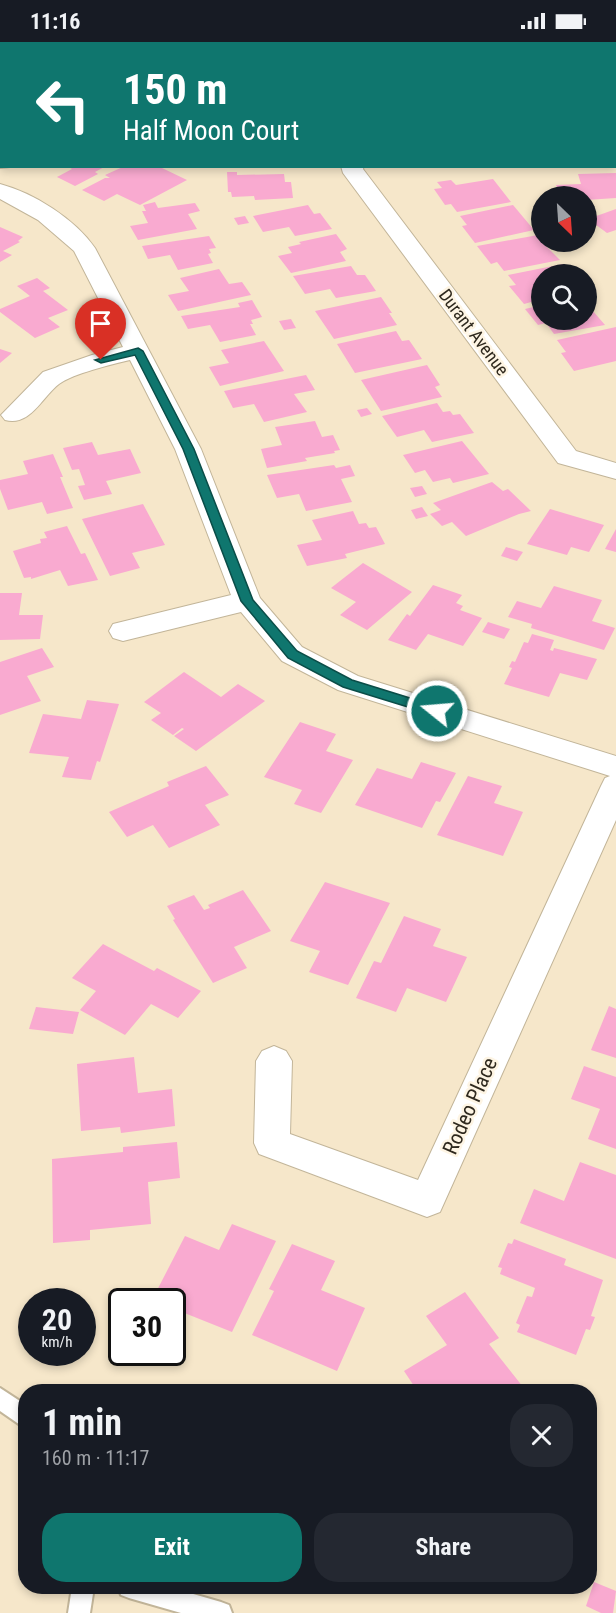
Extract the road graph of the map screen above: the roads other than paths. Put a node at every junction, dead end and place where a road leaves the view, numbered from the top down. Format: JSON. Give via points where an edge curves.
{"nodes":[{"id":1,"x":351,"y":168,"type":"edge"},
{"id":2,"x":0,"y":191,"type":"edge"},
{"id":3,"x":138,"y":351,"type":"junction"},
{"id":4,"x":14,"y":415,"type":"dead end"},
{"id":5,"x":616,"y":471,"type":"edge"},
{"id":6,"x":247,"y":601,"type":"junction"},
{"id":7,"x":123,"y":631,"type":"dead end"},
{"id":8,"x":616,"y":767,"type":"edge"},
{"id":9,"x":616,"y":786,"type":"edge"},
{"id":10,"x":274,"y":1061,"type":"dead end"},
{"id":11,"x":0,"y":1398,"type":"edge"},
{"id":12,"x":18,"y":1413,"type":"edge"},
{"id":13,"x":82,"y":1594,"type":"edge"},
{"id":14,"x":154,"y":1594,"type":"edge"},
{"id":15,"x":79,"y":1613,"type":"edge"},
{"id":16,"x":221,"y":1613,"type":"edge"}],
"edges":[{"from":1,"to":5,"type":"street","name":"Durant Avenue","via":[[567,457]]},
{"from":2,"to":3,"type":"street","via":[[40,210],[84,248]]},
{"from":3,"to":4,"type":"street","via":[[52,377]]},
{"from":3,"to":6,"type":"street","via":[[188,449]]},
{"from":6,"to":7,"type":"street"},
{"from":6,"to":8,"type":"street","via":[[292,654],[348,683]]},
{"from":9,"to":10,"type":"street","name":"Rodeo Place","via":[[427,1200],[272,1143]]},
{"from":11,"to":12,"type":"lane"},
{"from":13,"to":15,"type":"lane"},
{"from":14,"to":16,"type":"lane"}]}
